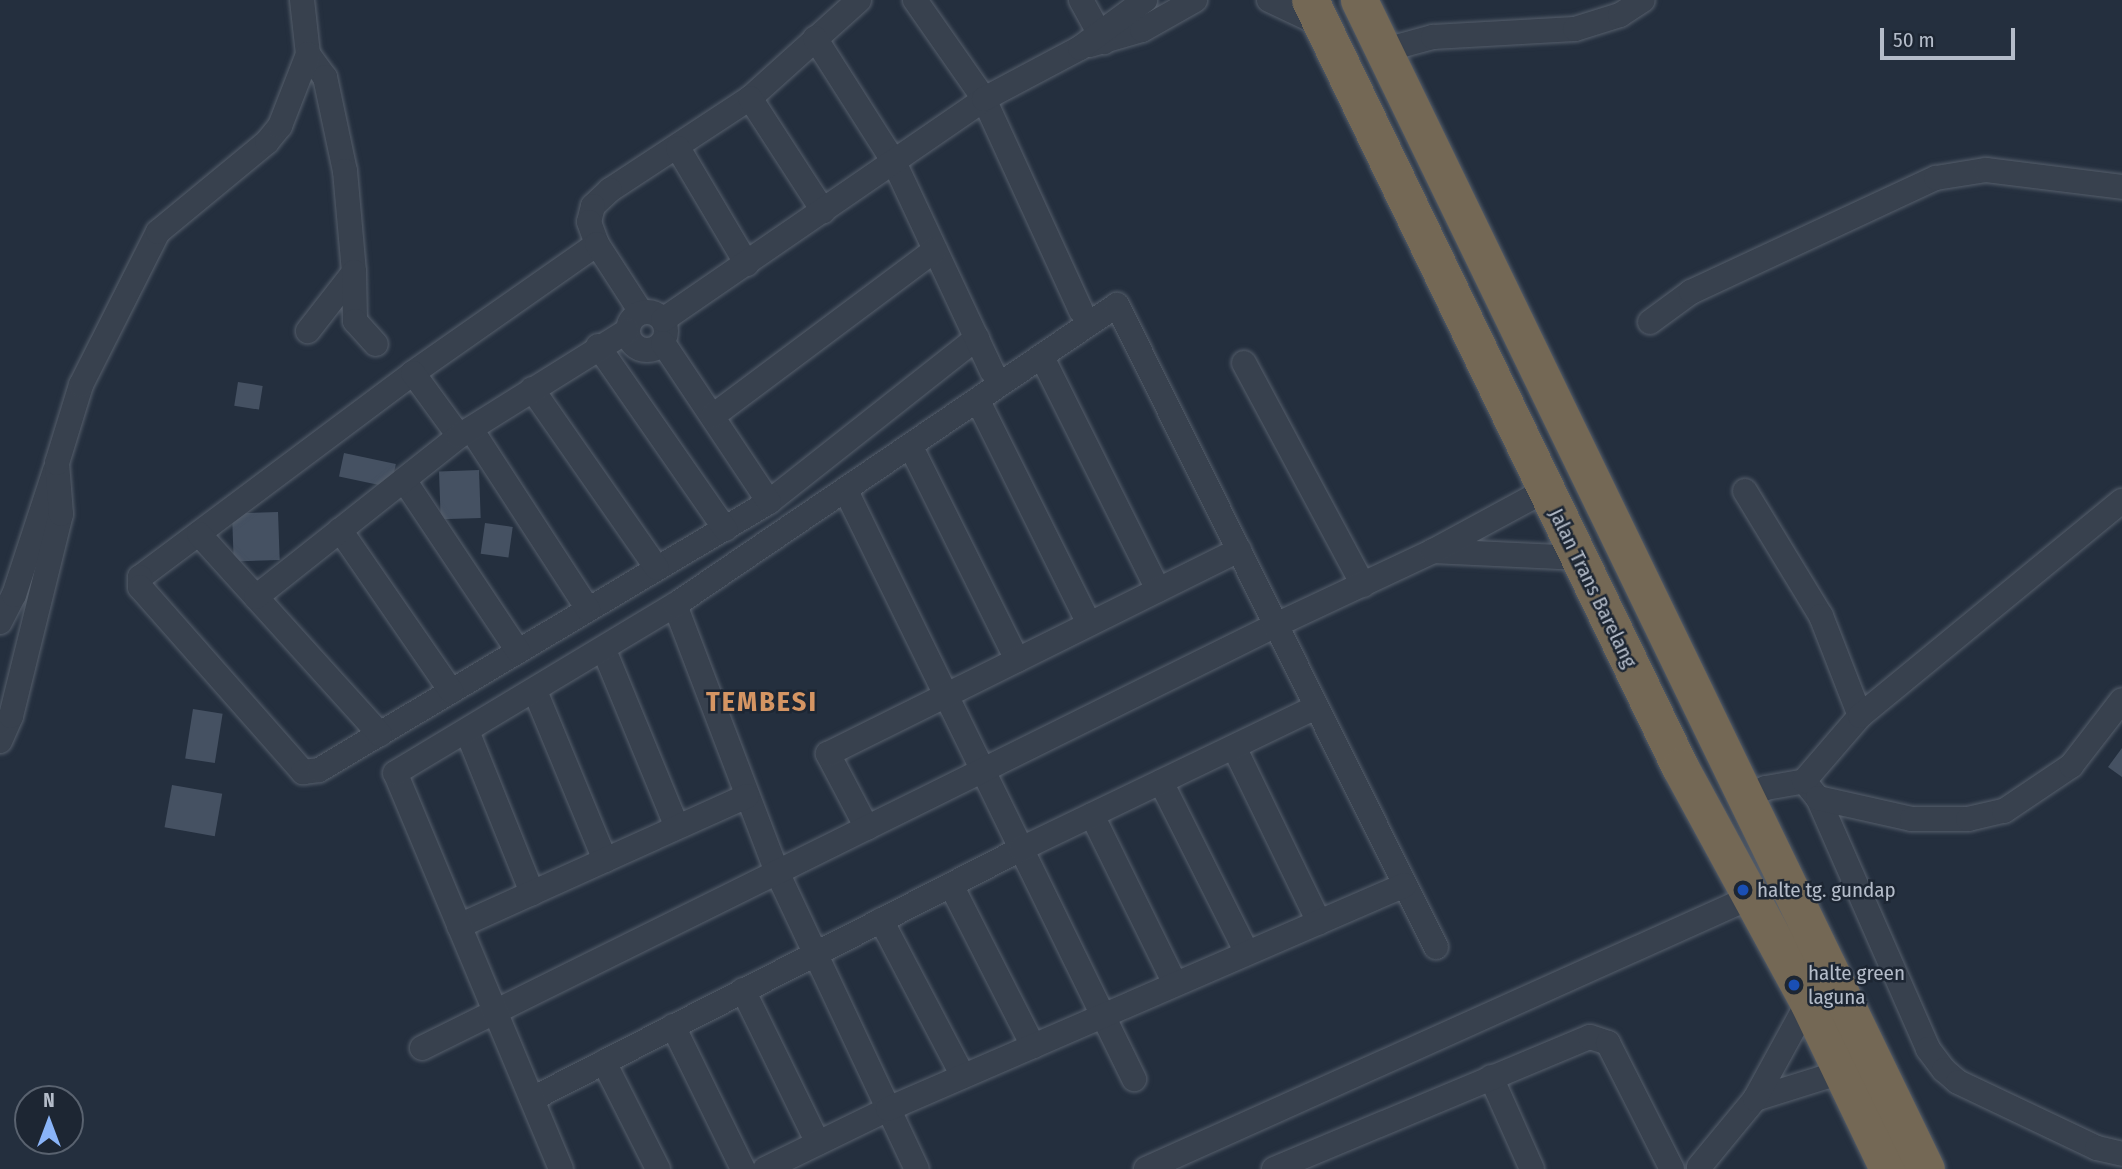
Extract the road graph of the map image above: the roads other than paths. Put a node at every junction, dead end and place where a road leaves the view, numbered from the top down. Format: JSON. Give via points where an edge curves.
{"nodes":[{"id":1,"x":302,"y":0,"type":"edge"},
{"id":2,"x":859,"y":0,"type":"edge"},
{"id":3,"x":915,"y":0,"type":"edge"},
{"id":4,"x":1081,"y":0,"type":"edge"},
{"id":5,"x":1145,"y":0,"type":"edge"},
{"id":6,"x":1195,"y":0,"type":"edge"},
{"id":7,"x":1269,"y":0,"type":"edge"},
{"id":8,"x":1359,"y":0,"type":"edge"},
{"id":9,"x":1643,"y":0,"type":"edge"},
{"id":10,"x":1316,"y":13,"type":"edge"},
{"id":11,"x":1102,"y":37,"type":"junction"},
{"id":12,"x":816,"y":38,"type":"junction"},
{"id":13,"x":1385,"y":50,"type":"junction"},
{"id":14,"x":307,"y":54,"type":"junction"},
{"id":15,"x":750,"y":98,"type":"junction"},
{"id":16,"x":984,"y":99,"type":"junction"},
{"id":17,"x":678,"y":148,"type":"junction"},
{"id":18,"x":894,"y":162,"type":"junction"},
{"id":19,"x":2122,"y":187,"type":"edge"},
{"id":20,"x":823,"y":211,"type":"junction"},
{"id":21,"x":597,"y":244,"type":"junction"},
{"id":22,"x":935,"y":250,"type":"junction"},
{"id":23,"x":747,"y":264,"type":"junction"},
{"id":24,"x":354,"y":272,"type":"junction"},
{"id":25,"x":1081,"y":311,"type":"dead end"},
{"id":26,"x":1650,"y":322,"type":"dead end"},
{"id":27,"x":649,"y":326,"type":"junction"},
{"id":28,"x":309,"y":331,"type":"dead end"},
{"id":29,"x":976,"y":338,"type":"junction"},
{"id":30,"x":376,"y":344,"type":"dead end"},
{"id":31,"x":598,"y":346,"type":"junction"},
{"id":32,"x":1042,"y":357,"type":"junction"},
{"id":33,"x":1244,"y":363,"type":"dead end"},
{"id":34,"x":992,"y":371,"type":"dead end"},
{"id":35,"x":413,"y":373,"type":"junction"},
{"id":36,"x":532,"y":389,"type":"junction"},
{"id":37,"x":978,"y":401,"type":"junction"},
{"id":38,"x":712,"y":416,"type":"junction"},
{"id":39,"x":465,"y":432,"type":"junction"},
{"id":40,"x":911,"y":447,"type":"junction"},
{"id":41,"x":57,"y":463,"type":"junction"},
{"id":42,"x":404,"y":480,"type":"junction"},
{"id":43,"x":846,"y":491,"type":"junction"},
{"id":44,"x":1546,"y":491,"type":"junction"},
{"id":45,"x":1745,"y":491,"type":"dead end"},
{"id":46,"x":2122,"y":501,"type":"edge"},
{"id":47,"x":768,"y":502,"type":"junction"},
{"id":48,"x":724,"y":529,"type":"junction"},
{"id":49,"x":340,"y":530,"type":"junction"},
{"id":50,"x":199,"y":534,"type":"junction"},
{"id":51,"x":1238,"y":550,"type":"junction"},
{"id":52,"x":1433,"y":551,"type":"junction"},
{"id":53,"x":1579,"y":558,"type":"junction"},
{"id":54,"x":657,"y":568,"type":"junction"},
{"id":55,"x":1363,"y":585,"type":"junction"},
{"id":56,"x":1158,"y":590,"type":"junction"},
{"id":57,"x":256,"y":597,"type":"junction"},
{"id":58,"x":675,"y":605,"type":"junction"},
{"id":59,"x":588,"y":609,"type":"junction"},
{"id":60,"x":0,"y":622,"type":"edge"},
{"id":61,"x":1089,"y":624,"type":"junction"},
{"id":62,"x":1276,"y":625,"type":"junction"},
{"id":63,"x":518,"y":650,"type":"junction"},
{"id":64,"x":604,"y":650,"type":"junction"},
{"id":65,"x":1017,"y":660,"type":"junction"},
{"id":66,"x":452,"y":691,"type":"junction"},
{"id":67,"x":535,"y":691,"type":"junction"},
{"id":68,"x":946,"y":695,"type":"junction"},
{"id":69,"x":2122,"y":700,"type":"edge"},
{"id":70,"x":1316,"y":707,"type":"junction"},
{"id":71,"x":1860,"y":716,"type":"junction"},
{"id":72,"x":467,"y":731,"type":"junction"},
{"id":73,"x":380,"y":734,"type":"junction"},
{"id":74,"x":0,"y":741,"type":"edge"},
{"id":75,"x":1234,"y":747,"type":"junction"},
{"id":76,"x":983,"y":770,"type":"junction"},
{"id":77,"x":1161,"y":782,"type":"junction"},
{"id":78,"x":1811,"y":790,"type":"junction"},
{"id":79,"x":747,"y":796,"type":"junction"},
{"id":80,"x":1746,"y":798,"type":"junction"},
{"id":81,"x":1092,"y":815,"type":"junction"},
{"id":82,"x":677,"y":827,"type":"junction"},
{"id":83,"x":867,"y":828,"type":"junction"},
{"id":84,"x":1021,"y":849,"type":"junction"},
{"id":85,"x":605,"y":860,"type":"junction"},
{"id":86,"x":777,"y":872,"type":"junction"},
{"id":87,"x":951,"y":885,"type":"junction"},
{"id":88,"x":1405,"y":885,"type":"junction"},
{"id":89,"x":531,"y":893,"type":"junction"},
{"id":90,"x":1751,"y":897,"type":"junction"},
{"id":91,"x":881,"y":920,"type":"junction"},
{"id":92,"x":1319,"y":922,"type":"junction"},
{"id":93,"x":459,"y":926,"type":"junction"},
{"id":94,"x":1436,"y":947,"type":"dead end"},
{"id":95,"x":1247,"y":953,"type":"junction"},
{"id":96,"x":813,"y":954,"type":"junction"},
{"id":97,"x":1175,"y":984,"type":"junction"},
{"id":98,"x":743,"y":990,"type":"junction"},
{"id":99,"x":1808,"y":1002,"type":"junction"},
{"id":100,"x":495,"y":1012,"type":"junction"},
{"id":101,"x":1102,"y":1015,"type":"junction"},
{"id":102,"x":673,"y":1026,"type":"junction"},
{"id":103,"x":1033,"y":1046,"type":"junction"},
{"id":104,"x":422,"y":1048,"type":"dead end"},
{"id":105,"x":604,"y":1062,"type":"junction"},
{"id":106,"x":1841,"y":1072,"type":"junction"},
{"id":107,"x":963,"y":1076,"type":"junction"},
{"id":108,"x":1491,"y":1077,"type":"junction"},
{"id":109,"x":1134,"y":1079,"type":"dead end"},
{"id":110,"x":532,"y":1100,"type":"junction"},
{"id":111,"x":1755,"y":1100,"type":"junction"},
{"id":112,"x":888,"y":1109,"type":"junction"},
{"id":113,"x":818,"y":1143,"type":"junction"},
{"id":114,"x":2122,"y":1154,"type":"edge"},
{"id":115,"x":1669,"y":1168,"type":"edge"},
{"id":116,"x":1698,"y":1168,"type":"edge"},
{"id":117,"x":561,"y":1169,"type":"edge"},
{"id":118,"x":657,"y":1169,"type":"edge"},
{"id":119,"x":743,"y":1169,"type":"edge"},
{"id":120,"x":765,"y":1169,"type":"edge"},
{"id":121,"x":917,"y":1169,"type":"edge"},
{"id":122,"x":1146,"y":1169,"type":"edge"},
{"id":123,"x":1274,"y":1169,"type":"edge"},
{"id":124,"x":1531,"y":1169,"type":"edge"},
{"id":125,"x":1888,"y":1169,"type":"edge"},
{"id":126,"x":1926,"y":1169,"type":"edge"}],
"edges":[{"from":1,"to":14,"type":"street"},
{"from":2,"to":12,"type":"street"},
{"from":3,"to":16,"type":"street"},
{"from":4,"to":11,"type":"street"},
{"from":5,"to":11,"type":"street"},
{"from":6,"to":11,"type":"street","via":[[1142,30]]},
{"from":7,"to":10,"type":"street"},
{"from":8,"to":13,"type":"highway"},
{"from":9,"to":13,"type":"street","via":[[1620,15],[1575,29],[1433,37]]},
{"from":10,"to":44,"type":"highway","name":"Jalan Trans Barelang"},
{"from":11,"to":16,"type":"street"},
{"from":12,"to":15,"type":"street"},
{"from":12,"to":18,"type":"street"},
{"from":13,"to":80,"type":"highway"},
{"from":14,"to":24,"type":"street","via":[[325,77],[336,122],[352,221]]},
{"from":14,"to":41,"type":"street","via":[[280,125],[268,142],[158,232],[81,386]]},
{"from":15,"to":17,"type":"street"},
{"from":15,"to":20,"type":"street"},
{"from":16,"to":18,"type":"street"},
{"from":16,"to":25,"type":"street"},
{"from":17,"to":21,"type":"street","via":[[610,190],[593,206],[589,222]]},
{"from":17,"to":23,"type":"street"},
{"from":18,"to":20,"type":"street"},
{"from":18,"to":22,"type":"street"},
{"from":19,"to":26,"type":"street","via":[[1986,170],[1936,178],[1691,292]]},
{"from":20,"to":23,"type":"street"},
{"from":21,"to":27,"type":"street"},
{"from":21,"to":35,"type":"street"},
{"from":22,"to":29,"type":"street"},
{"from":22,"to":38,"type":"street"},
{"from":23,"to":27,"type":"street"},
{"from":24,"to":28,"type":"street"},
{"from":24,"to":30,"type":"street","via":[[355,321]]},
{"from":27,"to":31,"type":"street"},
{"from":27,"to":38,"type":"street"},
{"from":29,"to":34,"type":"street"},
{"from":29,"to":47,"type":"street"},
{"from":31,"to":36,"type":"street"},
{"from":31,"to":48,"type":"street"},
{"from":32,"to":37,"type":"street"},
{"from":32,"to":51,"type":"street","via":[[1117,305]]},
{"from":32,"to":56,"type":"street"},
{"from":33,"to":55,"type":"street"},
{"from":35,"to":39,"type":"street"},
{"from":35,"to":50,"type":"street"},
{"from":36,"to":39,"type":"street"},
{"from":36,"to":54,"type":"street"},
{"from":37,"to":40,"type":"street"},
{"from":37,"to":61,"type":"street"},
{"from":38,"to":47,"type":"street"},
{"from":39,"to":42,"type":"street"},
{"from":39,"to":59,"type":"street"},
{"from":40,"to":43,"type":"street"},
{"from":40,"to":65,"type":"street"},
{"from":41,"to":60,"type":"street","via":[[14,595]]},
{"from":41,"to":74,"type":"street","via":[[61,514],[11,716]]},
{"from":42,"to":49,"type":"street"},
{"from":42,"to":63,"type":"street"},
{"from":43,"to":58,"type":"street"},
{"from":43,"to":68,"type":"street"},
{"from":44,"to":52,"type":"street"},
{"from":44,"to":53,"type":"highway","name":"Jalan Trans Barelang"},
{"from":45,"to":71,"type":"street","via":[[1821,616]]},
{"from":46,"to":71,"type":"street"},
{"from":47,"to":48,"type":"street"},
{"from":48,"to":54,"type":"street"},
{"from":49,"to":57,"type":"street"},
{"from":49,"to":66,"type":"street"},
{"from":50,"to":57,"type":"street"},
{"from":50,"to":73,"type":"street","via":[[139,577],[139,587],[303,772],[319,771]]},
{"from":51,"to":56,"type":"street"},
{"from":51,"to":62,"type":"street"},
{"from":52,"to":53,"type":"street"},
{"from":52,"to":55,"type":"street"},
{"from":53,"to":90,"type":"highway","name":"Jalan Trans Barelang","via":[[1680,767]]},
{"from":54,"to":59,"type":"street"},
{"from":55,"to":62,"type":"street"},
{"from":56,"to":61,"type":"street"},
{"from":57,"to":73,"type":"street"},
{"from":58,"to":64,"type":"street"},
{"from":58,"to":79,"type":"street"},
{"from":59,"to":63,"type":"street"},
{"from":61,"to":65,"type":"street"},
{"from":62,"to":70,"type":"street"},
{"from":62,"to":76,"type":"street"},
{"from":63,"to":66,"type":"street"},
{"from":64,"to":67,"type":"street"},
{"from":64,"to":82,"type":"street"},
{"from":65,"to":68,"type":"street"},
{"from":66,"to":73,"type":"street"},
{"from":67,"to":72,"type":"street"},
{"from":67,"to":85,"type":"street"},
{"from":68,"to":76,"type":"street"},
{"from":68,"to":83,"type":"street","via":[[828,754]]},
{"from":69,"to":78,"type":"street","via":[[2071,766],[2004,811],[1968,819],[1912,819]]},
{"from":70,"to":75,"type":"street"},
{"from":70,"to":88,"type":"street"},
{"from":71,"to":78,"type":"street"},
{"from":72,"to":89,"type":"street"},
{"from":72,"to":93,"type":"street","via":[[396,773]]},
{"from":75,"to":77,"type":"street"},
{"from":75,"to":92,"type":"street"},
{"from":76,"to":83,"type":"street"},
{"from":76,"to":84,"type":"street"},
{"from":77,"to":81,"type":"street"},
{"from":77,"to":95,"type":"street"},
{"from":78,"to":80,"type":"street","via":[[1766,788]]},
{"from":78,"to":114,"type":"street","via":[[1928,1049],[1944,1070],[1958,1082],[2097,1148]]},
{"from":79,"to":82,"type":"street"},
{"from":79,"to":86,"type":"street"},
{"from":80,"to":126,"type":"highway"},
{"from":81,"to":84,"type":"street"},
{"from":81,"to":97,"type":"street"},
{"from":82,"to":85,"type":"street"},
{"from":83,"to":86,"type":"street"},
{"from":84,"to":87,"type":"street"},
{"from":84,"to":101,"type":"street"},
{"from":85,"to":89,"type":"street"},
{"from":86,"to":96,"type":"street"},
{"from":86,"to":100,"type":"street"},
{"from":87,"to":91,"type":"street"},
{"from":87,"to":103,"type":"street"},
{"from":88,"to":92,"type":"street"},
{"from":88,"to":94,"type":"street"},
{"from":89,"to":93,"type":"street"},
{"from":90,"to":99,"type":"highway","name":"Jalan Trans Barelang"},
{"from":90,"to":122,"type":"street"},
{"from":91,"to":96,"type":"street"},
{"from":91,"to":107,"type":"street"},
{"from":92,"to":95,"type":"street"},
{"from":93,"to":100,"type":"street"},
{"from":95,"to":97,"type":"street"},
{"from":96,"to":98,"type":"street"},
{"from":96,"to":112,"type":"street"},
{"from":97,"to":101,"type":"street"},
{"from":98,"to":102,"type":"street"},
{"from":98,"to":113,"type":"street"},
{"from":99,"to":106,"type":"highway","name":"Jalan Trans Barelang"},
{"from":99,"to":111,"type":"street"},
{"from":100,"to":104,"type":"street"},
{"from":100,"to":110,"type":"street"},
{"from":101,"to":103,"type":"street"},
{"from":101,"to":109,"type":"street"},
{"from":102,"to":105,"type":"street"},
{"from":102,"to":119,"type":"street"},
{"from":103,"to":107,"type":"street"},
{"from":105,"to":110,"type":"street"},
{"from":105,"to":118,"type":"street"},
{"from":106,"to":111,"type":"street"},
{"from":106,"to":125,"type":"highway","name":"Jalan Trans Barelang"},
{"from":107,"to":112,"type":"street"},
{"from":108,"to":115,"type":"street","via":[[1573,1042],[1598,1038],[1608,1043]]},
{"from":108,"to":123,"type":"street"},
{"from":108,"to":124,"type":"street"},
{"from":110,"to":117,"type":"street"},
{"from":111,"to":116,"type":"street"},
{"from":112,"to":113,"type":"street"},
{"from":112,"to":121,"type":"street"},
{"from":113,"to":120,"type":"street"},
{"from":115,"to":116,"type":"street"}]}
